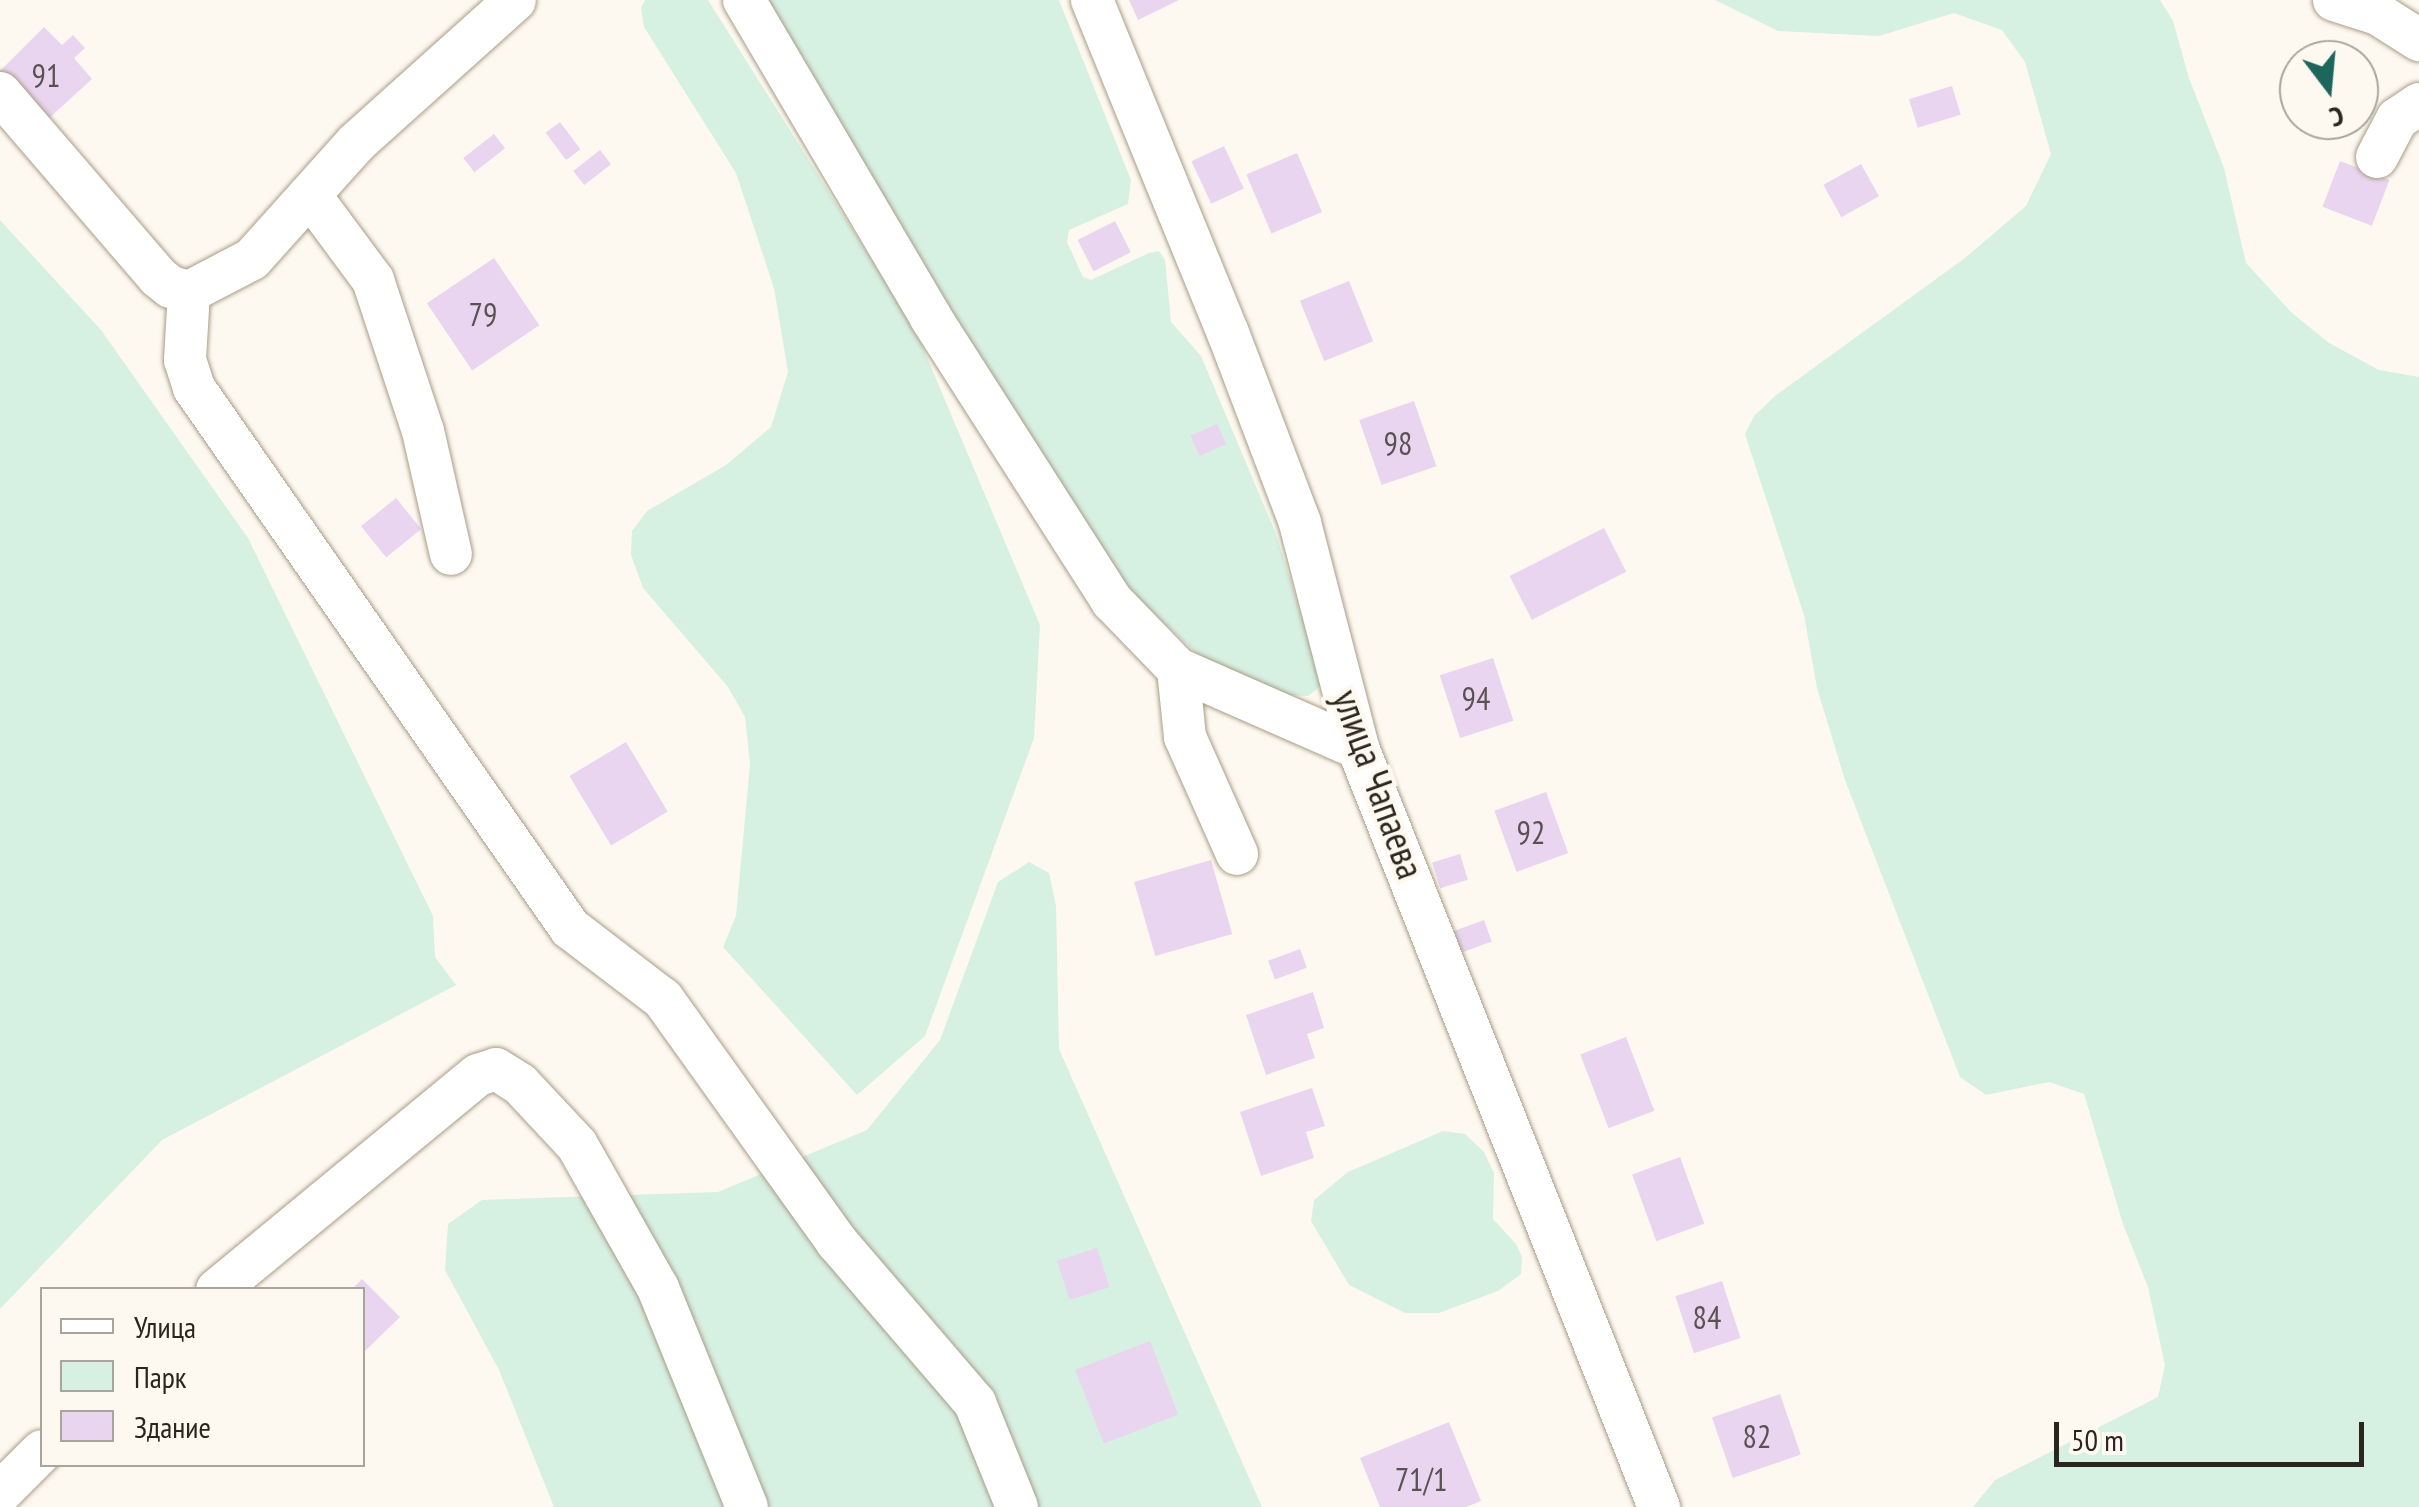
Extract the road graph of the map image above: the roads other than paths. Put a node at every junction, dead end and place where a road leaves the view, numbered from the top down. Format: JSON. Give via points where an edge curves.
{"nodes":[{"id":1,"x":515,"y":0,"type":"edge"},
{"id":2,"x":744,"y":0,"type":"edge"},
{"id":3,"x":1092,"y":0,"type":"edge"},
{"id":4,"x":2334,"y":0,"type":"edge"},
{"id":5,"x":2375,"y":7,"type":"edge"},
{"id":6,"x":2419,"y":40,"type":"edge"},
{"id":7,"x":0,"y":93,"type":"edge"},
{"id":8,"x":2419,"y":104,"type":"edge"},
{"id":9,"x":2377,"y":156,"type":"dead end"},
{"id":10,"x":310,"y":195,"type":"junction"},
{"id":11,"x":189,"y":292,"type":"junction"},
{"id":12,"x":451,"y":554,"type":"dead end"},
{"id":13,"x":1178,"y":670,"type":"junction"},
{"id":14,"x":1358,"y":748,"type":"junction"},
{"id":15,"x":1237,"y":854,"type":"dead end"},
{"id":16,"x":221,"y":1287,"type":"edge"},
{"id":17,"x":40,"y":1453,"type":"edge"},
{"id":18,"x":0,"y":1492,"type":"edge"},
{"id":19,"x":748,"y":1507,"type":"edge"},
{"id":20,"x":1017,"y":1507,"type":"edge"},
{"id":21,"x":1660,"y":1507,"type":"edge"}],
"edges":[{"from":1,"to":10,"type":"street","via":[[368,132]]},
{"from":2,"to":13,"type":"street","via":[[930,318],[1112,602]]},
{"from":3,"to":14,"type":"street","name":"улица Чапаева","via":[[1300,522]]},
{"from":4,"to":5,"type":"street"},
{"from":5,"to":6,"type":"street"},
{"from":7,"to":11,"type":"street","via":[[158,277]]},
{"from":8,"to":9,"type":"street","via":[[2397,119]]},
{"from":10,"to":11,"type":"street","via":[[252,259]]},
{"from":10,"to":12,"type":"street","via":[[373,280],[424,432]]},
{"from":11,"to":20,"type":"street","via":[[185,360],[194,388],[570,928],[663,999],[837,1242],[975,1403]]},
{"from":13,"to":14,"type":"street"},
{"from":13,"to":15,"type":"street","via":[[1184,737]]},
{"from":14,"to":21,"type":"street","name":"улица Чапаева"},
{"from":16,"to":19,"type":"street","via":[[478,1075],[496,1069],[520,1084],[577,1144],[658,1288]]},
{"from":17,"to":18,"type":"street"}]}
